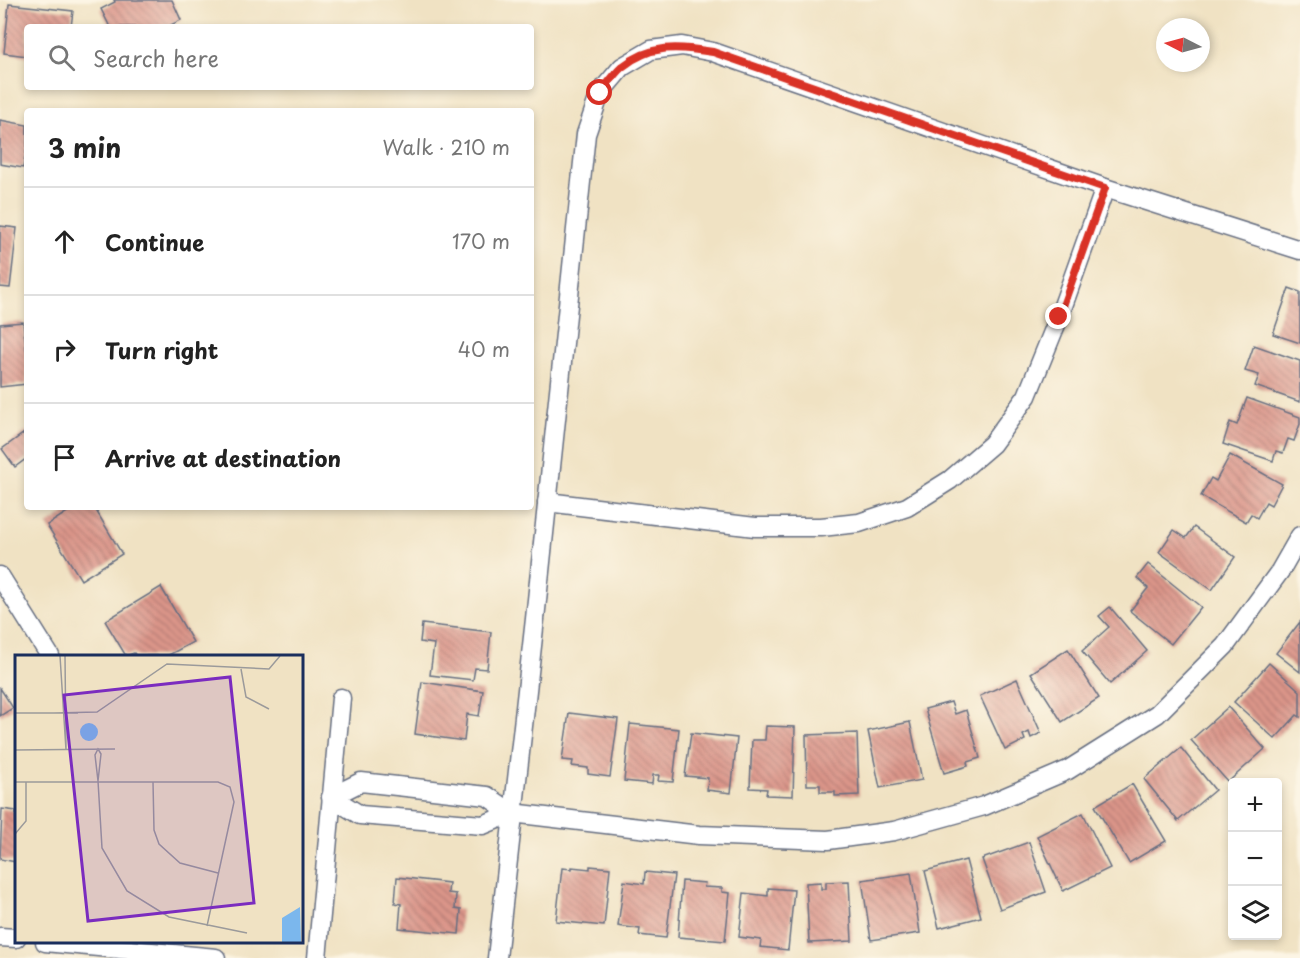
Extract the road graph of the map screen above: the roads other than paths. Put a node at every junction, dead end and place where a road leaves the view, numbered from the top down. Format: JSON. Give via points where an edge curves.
{"nodes":[{"id":1,"x":1105,"y":188,"type":"junction"},
{"id":2,"x":1300,"y":250,"type":"edge"},
{"id":3,"x":547,"y":502,"type":"junction"},
{"id":4,"x":1300,"y":536,"type":"edge"},
{"id":5,"x":0,"y":576,"type":"edge"},
{"id":6,"x":49,"y":655,"type":"edge"},
{"id":7,"x":341,"y":698,"type":"dead end"},
{"id":8,"x":331,"y":797,"type":"junction"},
{"id":9,"x":512,"y":813,"type":"junction"},
{"id":10,"x":0,"y":937,"type":"edge"},
{"id":11,"x":15,"y":938,"type":"edge"},
{"id":12,"x":54,"y":943,"type":"edge"},
{"id":13,"x":105,"y":949,"type":"edge"},
{"id":14,"x":216,"y":958,"type":"edge"},
{"id":15,"x":316,"y":958,"type":"edge"},
{"id":16,"x":497,"y":958,"type":"edge"}],
"edges":[{"from":1,"to":2,"type":"street"},
{"from":1,"to":3,"type":"street","via":[[1027,396],[992,444],[950,480],[907,507],[859,523],[766,527]]},
{"from":1,"to":3,"type":"street","via":[[713,52],[682,46],[651,50],[622,68],[600,93],[586,134]]},
{"from":3,"to":9,"type":"street"},
{"from":4,"to":9,"type":"street","via":[[1280,571],[1225,646],[1157,714],[1068,770],[984,806],[894,831],[828,840],[699,835]]},
{"from":5,"to":6,"type":"street"},
{"from":7,"to":8,"type":"street"},
{"from":8,"to":9,"type":"street","via":[[360,814],[483,825]]},
{"from":8,"to":9,"type":"street","via":[[361,782],[488,796]]},
{"from":8,"to":15,"type":"street"},
{"from":9,"to":16,"type":"street"},
{"from":10,"to":11,"type":"street"},
{"from":12,"to":13,"type":"street"},
{"from":13,"to":14,"type":"street"}]}
